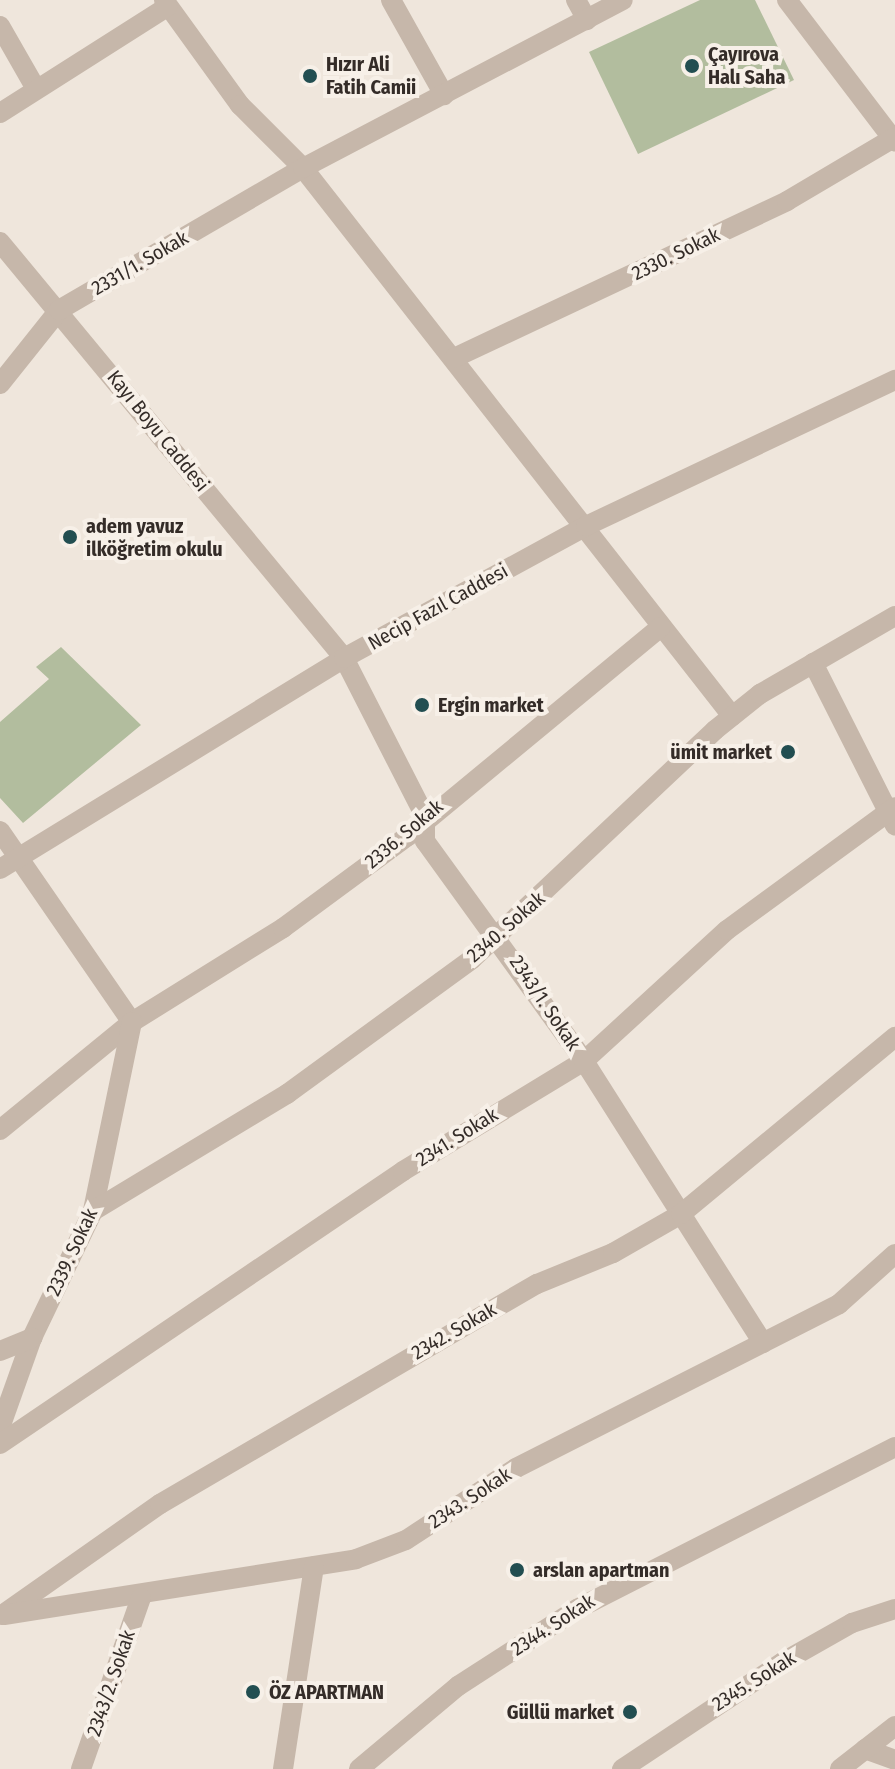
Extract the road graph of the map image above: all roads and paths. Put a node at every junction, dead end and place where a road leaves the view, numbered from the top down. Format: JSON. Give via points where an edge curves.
{"nodes":[{"id":1,"x":391,"y":0,"type":"edge"},
{"id":2,"x":576,"y":0,"type":"edge"},
{"id":3,"x":623,"y":0,"type":"edge"},
{"id":4,"x":787,"y":0,"type":"edge"},
{"id":5,"x":166,"y":3,"type":"edge"},
{"id":6,"x":587,"y":20,"type":"junction"},
{"id":7,"x":0,"y":26,"type":"edge"},
{"id":8,"x":35,"y":87,"type":"junction"},
{"id":9,"x":444,"y":95,"type":"junction"},
{"id":10,"x":0,"y":113,"type":"edge"},
{"id":11,"x":894,"y":140,"type":"edge"},
{"id":12,"x":303,"y":168,"type":"junction"},
{"id":13,"x":0,"y":242,"type":"edge"},
{"id":14,"x":59,"y":310,"type":"junction"},
{"id":15,"x":454,"y":358,"type":"junction"},
{"id":16,"x":895,"y":380,"type":"edge"},
{"id":17,"x":0,"y":384,"type":"edge"},
{"id":18,"x":586,"y":526,"type":"junction"},
{"id":19,"x":895,"y":616,"type":"edge"},
{"id":20,"x":661,"y":627,"type":"junction"},
{"id":21,"x":344,"y":658,"type":"junction"},
{"id":22,"x":813,"y":663,"type":"junction"},
{"id":23,"x":732,"y":716,"type":"junction"},
{"id":24,"x":893,"y":814,"type":"edge"},
{"id":25,"x":425,"y":816,"type":"junction"},
{"id":26,"x":0,"y":831,"type":"edge"},
{"id":27,"x":23,"y":857,"type":"junction"},
{"id":28,"x":0,"y":869,"type":"edge"},
{"id":29,"x":499,"y":936,"type":"junction"},
{"id":30,"x":132,"y":1022,"type":"junction"},
{"id":31,"x":895,"y":1037,"type":"edge"},
{"id":32,"x":584,"y":1061,"type":"junction"},
{"id":33,"x":0,"y":1130,"type":"edge"},
{"id":34,"x":93,"y":1211,"type":"junction"},
{"id":35,"x":681,"y":1214,"type":"junction"},
{"id":36,"x":895,"y":1254,"type":"edge"},
{"id":37,"x":32,"y":1338,"type":"junction"},
{"id":38,"x":763,"y":1343,"type":"junction"},
{"id":39,"x":0,"y":1351,"type":"edge"},
{"id":40,"x":0,"y":1428,"type":"edge"},
{"id":41,"x":0,"y":1444,"type":"edge"},
{"id":42,"x":895,"y":1447,"type":"edge"},
{"id":43,"x":314,"y":1566,"type":"junction"},
{"id":44,"x":141,"y":1598,"type":"junction"},
{"id":45,"x":895,"y":1609,"type":"edge"},
{"id":46,"x":1,"y":1615,"type":"edge"},
{"id":47,"x":895,"y":1726,"type":"edge"},
{"id":48,"x":865,"y":1749,"type":"junction"},
{"id":49,"x":895,"y":1760,"type":"edge"},
{"id":50,"x":81,"y":1769,"type":"edge"},
{"id":51,"x":283,"y":1769,"type":"edge"},
{"id":52,"x":359,"y":1769,"type":"edge"},
{"id":53,"x":622,"y":1769,"type":"edge"},
{"id":54,"x":840,"y":1769,"type":"edge"}],
"edges":[{"from":1,"to":9,"type":"street"},
{"from":2,"to":6,"type":"street"},
{"from":3,"to":6,"type":"street","name":"2331/1. Sokak"},
{"from":4,"to":11,"type":"street"},
{"from":5,"to":8,"type":"street"},
{"from":5,"to":12,"type":"street","via":[[240,105]]},
{"from":6,"to":9,"type":"street","name":"2331/1. Sokak"},
{"from":7,"to":8,"type":"street"},
{"from":8,"to":10,"type":"street"},
{"from":9,"to":12,"type":"street","name":"2331/1. Sokak"},
{"from":11,"to":15,"type":"street","name":"2330. Sokak","via":[[787,201]]},
{"from":12,"to":14,"type":"street","name":"2331/1. Sokak"},
{"from":12,"to":15,"type":"street"},
{"from":13,"to":14,"type":"street","name":"Kayı Boyu Caddesi"},
{"from":14,"to":17,"type":"street","name":"2331/1. Sokak"},
{"from":14,"to":21,"type":"street","name":"Kayı Boyu Caddesi"},
{"from":15,"to":18,"type":"street"},
{"from":16,"to":18,"type":"street","name":"Necip Fazıl Caddesi"},
{"from":18,"to":20,"type":"street"},
{"from":18,"to":21,"type":"street","name":"Necip Fazıl Caddesi"},
{"from":19,"to":22,"type":"street","name":"2340. Sokak"},
{"from":20,"to":23,"type":"street"},
{"from":20,"to":25,"type":"street","name":"2336. Sokak"},
{"from":21,"to":25,"type":"street","name":"2343/1. Sokak"},
{"from":21,"to":27,"type":"street","name":"Necip Fazıl Caddesi"},
{"from":22,"to":23,"type":"street","name":"2340. Sokak"},
{"from":22,"to":24,"type":"street"},
{"from":23,"to":29,"type":"street","name":"2340. Sokak"},
{"from":24,"to":32,"type":"street","name":"2341. Sokak","via":[[727,930]]},
{"from":25,"to":29,"type":"street","name":"2343/1. Sokak","via":[[425,841]]},
{"from":25,"to":30,"type":"street","name":"2336. Sokak","via":[[283,928]]},
{"from":26,"to":27,"type":"street"},
{"from":27,"to":28,"type":"street","name":"Necip Fazıl Caddesi"},
{"from":27,"to":30,"type":"street","via":[[54,919]]},
{"from":29,"to":32,"type":"street","name":"2343/1. Sokak"},
{"from":29,"to":34,"type":"street","name":"2340. Sokak","via":[[287,1094]]},
{"from":30,"to":33,"type":"street"},
{"from":30,"to":34,"type":"street","name":"2339. Sokak"},
{"from":31,"to":35,"type":"street","name":"2342. Sokak"},
{"from":32,"to":35,"type":"street","name":"2343/1. Sokak"},
{"from":32,"to":41,"type":"street","name":"2341. Sokak","via":[[403,1171]]},
{"from":34,"to":37,"type":"street","name":"2339. Sokak"},
{"from":35,"to":38,"type":"street","name":"2343/1. Sokak"},
{"from":35,"to":46,"type":"street","name":"2342. Sokak","via":[[613,1253],[537,1284],[160,1504]]},
{"from":36,"to":38,"type":"street","name":"2343. Sokak","via":[[839,1304]]},
{"from":37,"to":39,"type":"street"},
{"from":37,"to":40,"type":"street","name":"2339. Sokak"},
{"from":38,"to":43,"type":"street","name":"2343. Sokak","via":[[516,1468],[406,1540]]},
{"from":42,"to":52,"type":"street","name":"2344. Sokak","via":[[577,1609],[458,1686]]},
{"from":43,"to":44,"type":"street","name":"2343. Sokak"},
{"from":43,"to":51,"type":"street"},
{"from":44,"to":46,"type":"street","name":"2343. Sokak"},
{"from":44,"to":50,"type":"street","name":"2343/2. Sokak"},
{"from":45,"to":53,"type":"street","name":"2345. Sokak","via":[[852,1623],[783,1662]]},
{"from":47,"to":48,"type":"street"},
{"from":48,"to":49,"type":"street"},
{"from":48,"to":54,"type":"street"}]}
